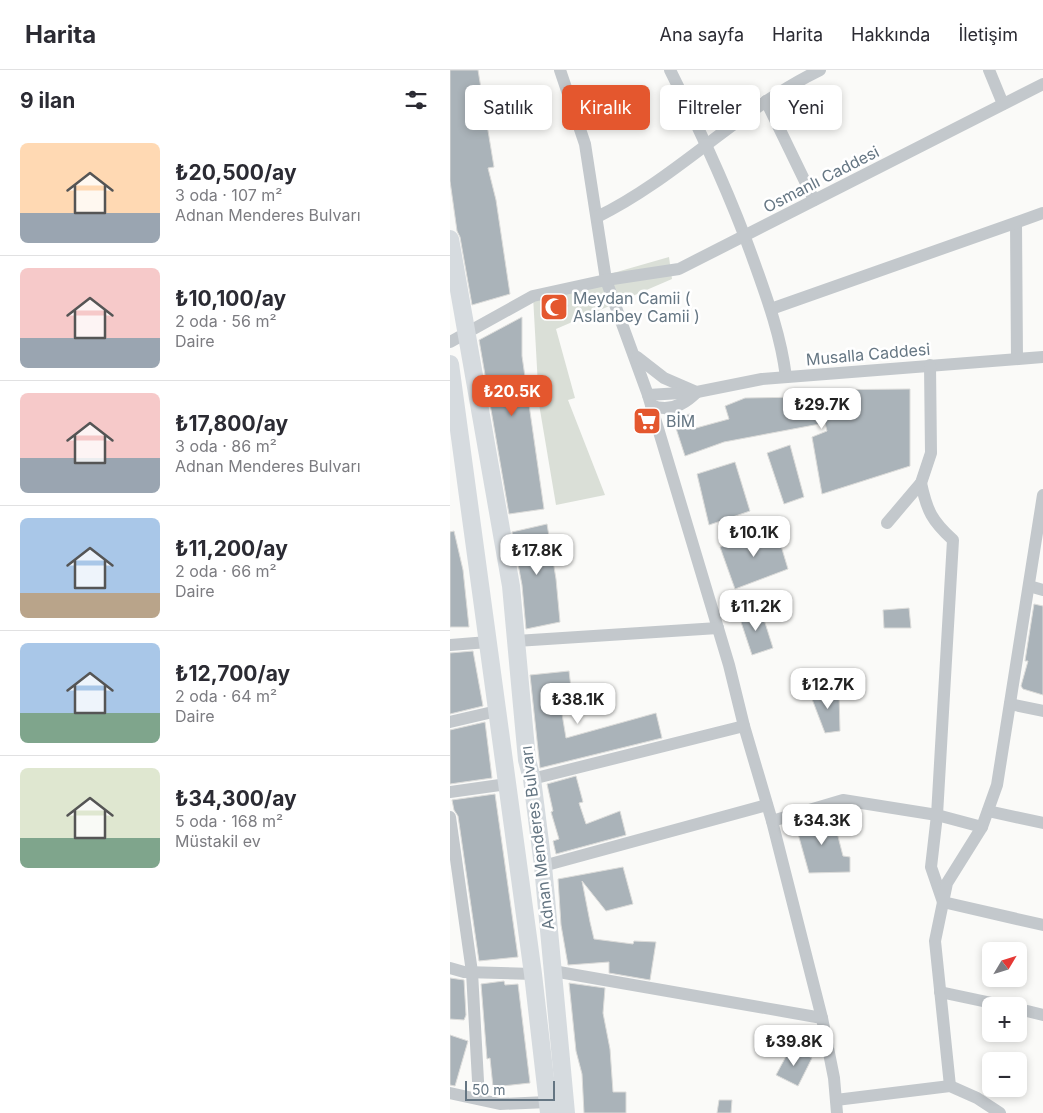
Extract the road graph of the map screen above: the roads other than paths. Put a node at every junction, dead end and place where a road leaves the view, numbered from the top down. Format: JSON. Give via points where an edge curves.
{"nodes":[{"id":1,"x":560,"y":70,"type":"edge"},
{"id":2,"x":670,"y":70,"type":"edge"},
{"id":3,"x":820,"y":70,"type":"edge"},
{"id":4,"x":989,"y":70,"type":"edge"},
{"id":5,"x":794,"y":75,"type":"edge"},
{"id":6,"x":1043,"y":84,"type":"edge"},
{"id":7,"x":766,"y":101,"type":"junction"},
{"id":8,"x":1003,"y":104,"type":"junction"},
{"id":9,"x":707,"y":143,"type":"junction"},
{"id":10,"x":814,"y":200,"type":"junction"},
{"id":11,"x":1043,"y":213,"type":"edge"},
{"id":12,"x":598,"y":217,"type":"junction"},
{"id":13,"x":1016,"y":223,"type":"junction"},
{"id":14,"x":744,"y":236,"type":"junction"},
{"id":15,"x":450,"y":239,"type":"edge"},
{"id":16,"x":606,"y":280,"type":"junction"},
{"id":17,"x":771,"y":309,"type":"junction"},
{"id":18,"x":467,"y":334,"type":"junction"},
{"id":19,"x":450,"y":342,"type":"edge"},
{"id":20,"x":634,"y":355,"type":"junction"},
{"id":21,"x":1043,"y":358,"type":"edge"},
{"id":22,"x":1017,"y":359,"type":"junction"},
{"id":23,"x":450,"y":364,"type":"edge"},
{"id":24,"x":930,"y":366,"type":"junction"},
{"id":25,"x":786,"y":377,"type":"junction"},
{"id":26,"x":697,"y":392,"type":"junction"},
{"id":27,"x":650,"y":400,"type":"junction"},
{"id":28,"x":921,"y":484,"type":"junction"},
{"id":29,"x":1043,"y":495,"type":"edge"},
{"id":30,"x":887,"y":523,"type":"dead end"},
{"id":31,"x":1029,"y":586,"type":"junction"},
{"id":32,"x":1043,"y":590,"type":"edge"},
{"id":33,"x":718,"y":628,"type":"junction"},
{"id":34,"x":516,"y":641,"type":"junction"},
{"id":35,"x":488,"y":642,"type":"junction"},
{"id":36,"x":450,"y":645,"type":"edge"},
{"id":37,"x":1010,"y":704,"type":"junction"},
{"id":38,"x":497,"y":710,"type":"junction"},
{"id":39,"x":1043,"y":711,"type":"edge"},
{"id":40,"x":450,"y":722,"type":"edge"},
{"id":41,"x":744,"y":726,"type":"junction"},
{"id":42,"x":532,"y":779,"type":"junction"},
{"id":43,"x":507,"y":784,"type":"junction"},
{"id":44,"x":450,"y":792,"type":"edge"},
{"id":45,"x":768,"y":805,"type":"junction"},
{"id":46,"x":988,"y":810,"type":"junction"},
{"id":47,"x":937,"y":815,"type":"junction"},
{"id":48,"x":450,"y":817,"type":"edge"},
{"id":49,"x":772,"y":821,"type":"junction"},
{"id":50,"x":1043,"y":823,"type":"edge"},
{"id":51,"x":982,"y":827,"type":"junction"},
{"id":52,"x":542,"y":866,"type":"junction"},
{"id":53,"x":943,"y":902,"type":"junction"},
{"id":54,"x":1043,"y":925,"type":"edge"},
{"id":55,"x":450,"y":968,"type":"edge"},
{"id":56,"x":553,"y":971,"type":"junction"},
{"id":57,"x":472,"y":972,"type":"junction"},
{"id":58,"x":533,"y":974,"type":"junction"},
{"id":59,"x":940,"y":992,"type":"junction"},
{"id":60,"x":982,"y":1001,"type":"edge"},
{"id":61,"x":1027,"y":1011,"type":"edge"},
{"id":62,"x":1043,"y":1015,"type":"edge"},
{"id":63,"x":822,"y":1018,"type":"junction"},
{"id":64,"x":950,"y":1086,"type":"junction"},
{"id":65,"x":450,"y":1092,"type":"edge"},
{"id":66,"x":479,"y":1099,"type":"junction"},
{"id":67,"x":837,"y":1107,"type":"edge"},
{"id":68,"x":548,"y":1109,"type":"edge"},
{"id":69,"x":566,"y":1113,"type":"edge"},
{"id":70,"x":1000,"y":1113,"type":"edge"}],
"edges":[{"from":1,"to":12,"type":"street","via":[[585,144]]},
{"from":2,"to":9,"type":"street"},
{"from":3,"to":5,"type":"street"},
{"from":4,"to":8,"type":"street"},
{"from":5,"to":7,"type":"street"},
{"from":6,"to":8,"type":"street","name":"Osmanlı Caddesi"},
{"from":7,"to":9,"type":"street"},
{"from":7,"to":10,"type":"street"},
{"from":8,"to":10,"type":"street","name":"Osmanlı Caddesi"},
{"from":9,"to":12,"type":"street","via":[[629,202]]},
{"from":9,"to":14,"type":"street"},
{"from":10,"to":14,"type":"street","name":"Osmanlı Caddesi"},
{"from":11,"to":13,"type":"street"},
{"from":12,"to":16,"type":"street"},
{"from":13,"to":17,"type":"street"},
{"from":13,"to":22,"type":"street"},
{"from":14,"to":16,"type":"street","name":"Osmanlı Caddesi","via":[[679,269]]},
{"from":14,"to":17,"type":"street"},
{"from":15,"to":18,"type":"main road","name":"Adnan Menderes Bulvarı"},
{"from":16,"to":18,"type":"street","name":"Osmanlı Caddesi","via":[[533,296]]},
{"from":16,"to":20,"type":"street"},
{"from":17,"to":25,"type":"street"},
{"from":18,"to":19,"type":"street","name":"Osmanlı Caddesi"},
{"from":18,"to":34,"type":"main road","name":"Adnan Menderes Bulvarı","via":[[509,577]]},
{"from":20,"to":26,"type":"street","via":[[664,378]]},
{"from":20,"to":27,"type":"street"},
{"from":21,"to":22,"type":"street","name":"Musalla Caddesi"},
{"from":22,"to":24,"type":"street","name":"Musalla Caddesi"},
{"from":23,"to":35,"type":"main road","name":"Adnan Menderes Bulvarı"},
{"from":24,"to":25,"type":"street","name":"Musalla Caddesi"},
{"from":24,"to":28,"type":"street","via":[[931,452]]},
{"from":25,"to":26,"type":"street","name":"Musalla Caddesi"},
{"from":26,"to":27,"type":"street","name":"Musalla Caddesi"},
{"from":27,"to":33,"type":"street"},
{"from":28,"to":30,"type":"street"},
{"from":28,"to":47,"type":"street","via":[[926,508],[953,540]]},
{"from":29,"to":31,"type":"street"},
{"from":31,"to":32,"type":"street"},
{"from":31,"to":37,"type":"street"},
{"from":33,"to":34,"type":"street"},
{"from":33,"to":41,"type":"street"},
{"from":34,"to":42,"type":"main road","name":"Adnan Menderes Bulvarı","via":[[527,760]]},
{"from":35,"to":36,"type":"street"},
{"from":35,"to":38,"type":"main road","name":"Adnan Menderes Bulvarı"},
{"from":37,"to":39,"type":"street"},
{"from":37,"to":46,"type":"street","via":[[997,785]]},
{"from":38,"to":40,"type":"street"},
{"from":38,"to":43,"type":"main road","name":"Adnan Menderes Bulvarı"},
{"from":41,"to":42,"type":"street"},
{"from":41,"to":45,"type":"street"},
{"from":42,"to":52,"type":"main road","name":"Adnan Menderes Bulvarı"},
{"from":43,"to":44,"type":"street"},
{"from":43,"to":58,"type":"main road","name":"Adnan Menderes Bulvarı"},
{"from":45,"to":49,"type":"street"},
{"from":45,"to":52,"type":"street"},
{"from":46,"to":50,"type":"street"},
{"from":46,"to":51,"type":"street"},
{"from":47,"to":49,"type":"street","via":[[843,800]]},
{"from":47,"to":51,"type":"street"},
{"from":47,"to":53,"type":"street","via":[[931,867]]},
{"from":48,"to":57,"type":"street"},
{"from":49,"to":63,"type":"street"},
{"from":51,"to":53,"type":"street","via":[[947,883]]},
{"from":52,"to":56,"type":"main road","name":"Adnan Menderes Bulvarı"},
{"from":53,"to":54,"type":"street"},
{"from":53,"to":59,"type":"street","via":[[935,941]]},
{"from":55,"to":57,"type":"street"},
{"from":56,"to":63,"type":"street"},
{"from":56,"to":69,"type":"main road","name":"Adnan Menderes Bulvarı"},
{"from":57,"to":58,"type":"street"},
{"from":57,"to":66,"type":"street"},
{"from":58,"to":68,"type":"main road","name":"Adnan Menderes Bulvarı"},
{"from":59,"to":60,"type":"street"},
{"from":59,"to":64,"type":"street"},
{"from":61,"to":62,"type":"street"},
{"from":63,"to":67,"type":"street"},
{"from":64,"to":67,"type":"street"},
{"from":64,"to":70,"type":"street"},
{"from":65,"to":66,"type":"street"},
{"from":66,"to":68,"type":"street"}]}
